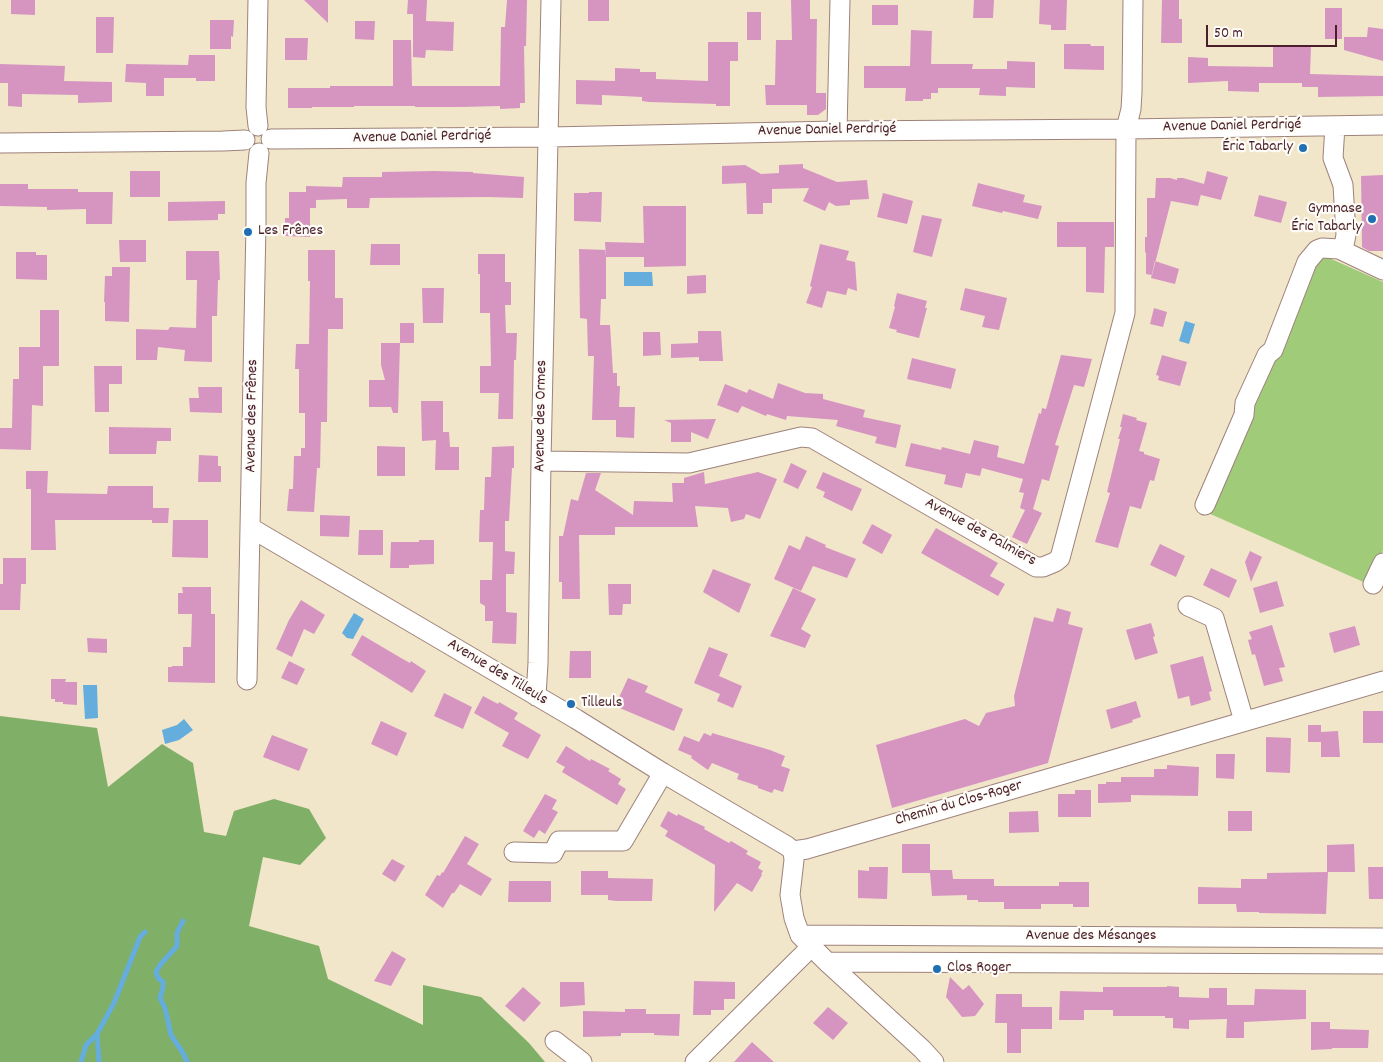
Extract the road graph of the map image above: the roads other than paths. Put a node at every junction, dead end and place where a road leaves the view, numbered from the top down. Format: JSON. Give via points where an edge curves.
{"nodes":[{"id":1,"x":258,"y":0,"type":"edge"},
{"id":2,"x":551,"y":0,"type":"edge"},
{"id":3,"x":840,"y":0,"type":"edge"},
{"id":4,"x":1133,"y":0,"type":"edge"},
{"id":5,"x":1383,"y":125,"type":"edge"},
{"id":6,"x":258,"y":126,"type":"junction"},
{"id":7,"x":1334,"y":126,"type":"junction"},
{"id":8,"x":1126,"y":129,"type":"junction"},
{"id":9,"x":837,"y":131,"type":"junction"},
{"id":10,"x":548,"y":137,"type":"junction"},
{"id":11,"x":245,"y":140,"type":"junction"},
{"id":12,"x":0,"y":143,"type":"edge"},
{"id":13,"x":265,"y":146,"type":"junction"},
{"id":14,"x":1338,"y":249,"type":"junction"},
{"id":15,"x":1383,"y":270,"type":"edge"},
{"id":16,"x":541,"y":461,"type":"junction"},
{"id":17,"x":1204,"y":505,"type":"dead end"},
{"id":18,"x":250,"y":528,"type":"junction"},
{"id":19,"x":1383,"y":563,"type":"edge"},
{"id":20,"x":1373,"y":584,"type":"dead end"},
{"id":21,"x":1188,"y":606,"type":"dead end"},
{"id":22,"x":247,"y":680,"type":"dead end"},
{"id":23,"x":1383,"y":681,"type":"edge"},
{"id":24,"x":536,"y":696,"type":"junction"},
{"id":25,"x":1244,"y":721,"type":"junction"},
{"id":26,"x":663,"y":773,"type":"junction"},
{"id":27,"x":793,"y":851,"type":"junction"},
{"id":28,"x":514,"y":852,"type":"dead end"},
{"id":29,"x":1383,"y":938,"type":"edge"},
{"id":30,"x":805,"y":941,"type":"junction"},
{"id":31,"x":826,"y":962,"type":"junction"},
{"id":32,"x":1383,"y":964,"type":"edge"},
{"id":33,"x":555,"y":1041,"type":"dead end"},
{"id":34,"x":582,"y":1062,"type":"edge"},
{"id":35,"x":695,"y":1062,"type":"edge"},
{"id":36,"x":934,"y":1062,"type":"edge"}],
"edges":[{"from":1,"to":6,"type":"street"},
{"from":2,"to":10,"type":"street","name":"Avenue des Ormes"},
{"from":3,"to":9,"type":"street"},
{"from":4,"to":8,"type":"street","via":[[1132,92]]},
{"from":5,"to":7,"type":"street","name":"Avenue Daniel Perdrigé"},
{"from":6,"to":11,"type":"street","via":[[250,129]]},
{"from":6,"to":13,"type":"street","via":[[266,128],[271,135]]},
{"from":7,"to":8,"type":"street","name":"Avenue Daniel Perdrigé"},
{"from":7,"to":14,"type":"street","via":[[1333,158],[1343,185],[1346,235],[1344,245]]},
{"from":8,"to":9,"type":"street","name":"Avenue Daniel Perdrigé"},
{"from":8,"to":16,"type":"street","name":"Avenue des Palmiers","via":[[1124,313],[1060,558],[1056,562],[1036,567],[812,438],[801,437],[689,463]]},
{"from":9,"to":10,"type":"street","name":"Avenue Daniel Perdrigé"},
{"from":10,"to":13,"type":"street","name":"Avenue Daniel Perdrigé"},
{"from":10,"to":16,"type":"street","name":"Avenue des Ormes"},
{"from":11,"to":12,"type":"street"},
{"from":11,"to":13,"type":"street","via":[[251,150]]},
{"from":13,"to":18,"type":"street","name":"Avenue des Frênes","via":[[256,183]]},
{"from":14,"to":15,"type":"street"},
{"from":14,"to":17,"type":"street","via":[[1317,250],[1307,262],[1273,350],[1267,355],[1245,403],[1244,416]]},
{"from":16,"to":24,"type":"street","name":"Avenue des Ormes"},
{"from":18,"to":22,"type":"street","name":"Avenue des Frênes"},
{"from":18,"to":24,"type":"street","name":"Avenue des Tilleuls"},
{"from":19,"to":20,"type":"street"},
{"from":21,"to":25,"type":"street","via":[[1214,618]]},
{"from":23,"to":25,"type":"street","name":"Chemin du Clos-Roger"},
{"from":24,"to":26,"type":"street","name":"Avenue des Tilleuls"},
{"from":25,"to":27,"type":"street","name":"Chemin du Clos-Roger"},
{"from":26,"to":27,"type":"street","name":"Avenue des Tilleuls"},
{"from":26,"to":28,"type":"street","via":[[623,841],[559,841],[554,853]]},
{"from":27,"to":30,"type":"street","via":[[790,895],[794,918]]},
{"from":29,"to":30,"type":"street","name":"Avenue des Mésanges"},
{"from":30,"to":31,"type":"street"},
{"from":30,"to":35,"type":"street"},
{"from":31,"to":32,"type":"street","name":"Avenue des Mésanges"},
{"from":31,"to":36,"type":"street"},
{"from":33,"to":34,"type":"street"}]}
